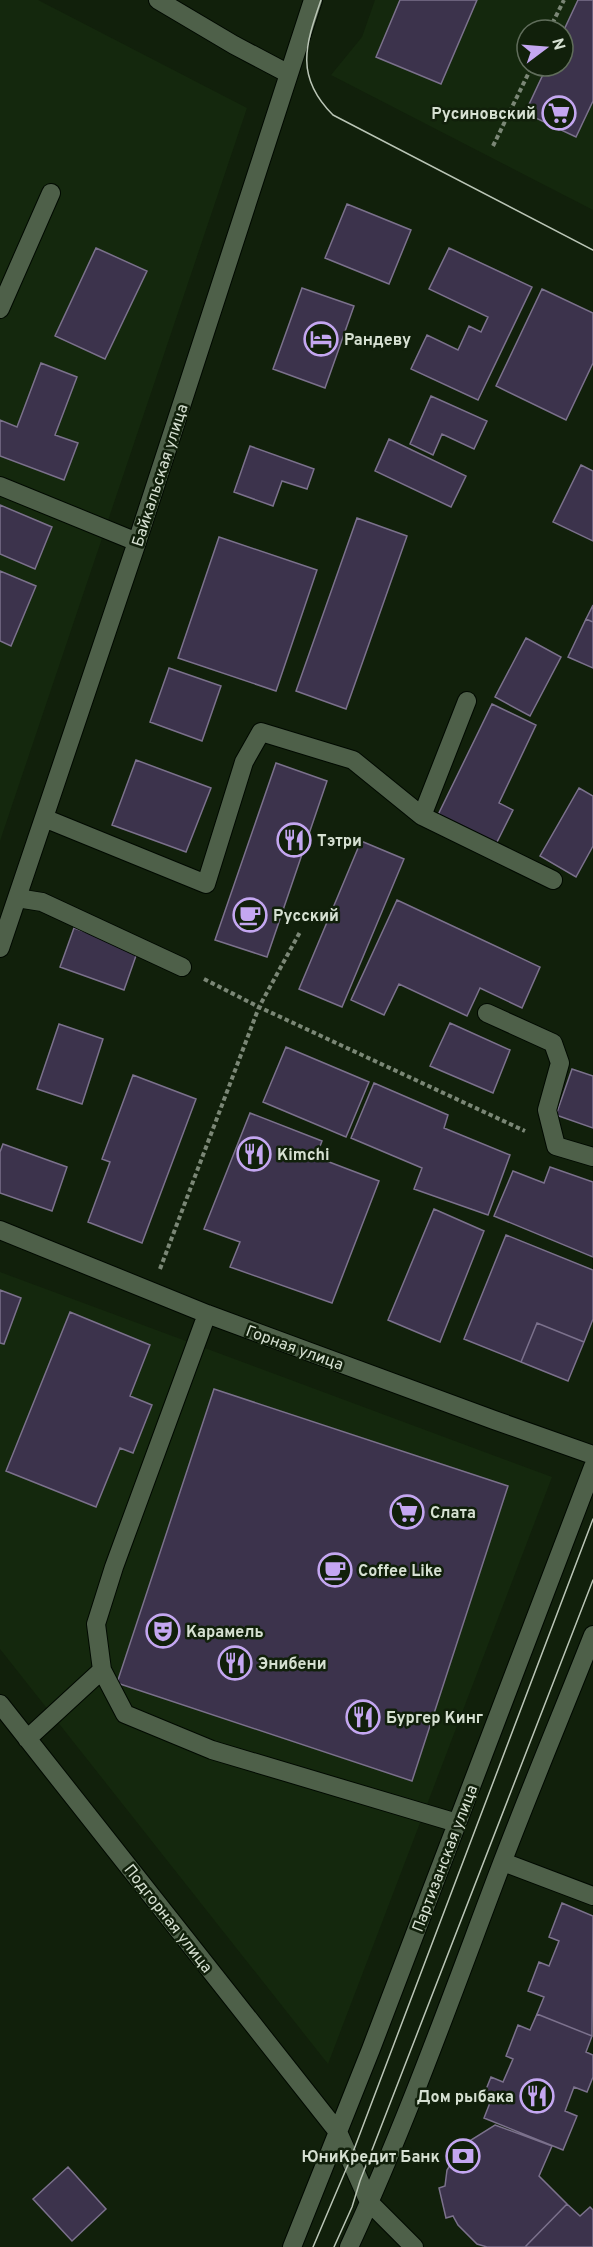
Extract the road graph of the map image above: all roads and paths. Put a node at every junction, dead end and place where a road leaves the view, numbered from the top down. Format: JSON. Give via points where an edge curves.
{"nodes":[{"id":1,"x":158,"y":0,"type":"edge"},
{"id":2,"x":313,"y":0,"type":"edge"},
{"id":3,"x":564,"y":0,"type":"edge"},
{"id":4,"x":555,"y":18,"type":"edge"},
{"id":5,"x":289,"y":74,"type":"junction"},
{"id":6,"x":526,"y":78,"type":"edge"},
{"id":7,"x":493,"y":146,"type":"dead end"},
{"id":8,"x":51,"y":193,"type":"dead end"},
{"id":9,"x":0,"y":309,"type":"edge"},
{"id":10,"x":0,"y":486,"type":"edge"},
{"id":11,"x":137,"y":542,"type":"junction"},
{"id":12,"x":467,"y":701,"type":"dead end"},
{"id":13,"x":422,"y":816,"type":"junction"},
{"id":14,"x":44,"y":818,"type":"junction"},
{"id":15,"x":553,"y":880,"type":"dead end"},
{"id":16,"x":18,"y":898,"type":"junction"},
{"id":17,"x":300,"y":932,"type":"dead end"},
{"id":18,"x":0,"y":948,"type":"edge"},
{"id":19,"x":182,"y":967,"type":"joint"},
{"id":20,"x":259,"y":1007,"type":"junction"},
{"id":21,"x":487,"y":1012,"type":"dead end"},
{"id":22,"x":556,"y":1146,"type":"junction"},
{"id":23,"x":593,"y":1157,"type":"edge"},
{"id":24,"x":0,"y":1230,"type":"edge"},
{"id":25,"x":152,"y":1292,"type":"junction"},
{"id":26,"x":207,"y":1314,"type":"junction"},
{"id":27,"x":593,"y":1455,"type":"edge"},
{"id":28,"x":593,"y":1467,"type":"edge"},
{"id":29,"x":593,"y":1635,"type":"edge"},
{"id":30,"x":102,"y":1670,"type":"junction"},
{"id":31,"x":0,"y":1704,"type":"edge"},
{"id":32,"x":27,"y":1739,"type":"junction"},
{"id":33,"x":457,"y":1823,"type":"junction"},
{"id":34,"x":502,"y":1862,"type":"junction"},
{"id":35,"x":593,"y":1896,"type":"edge"},
{"id":36,"x":338,"y":2132,"type":"junction"},
{"id":37,"x":369,"y":2202,"type":"junction"},
{"id":38,"x":292,"y":2247,"type":"edge"},
{"id":39,"x":348,"y":2247,"type":"edge"},
{"id":40,"x":414,"y":2247,"type":"edge"}],
"edges":[{"from":1,"to":5,"type":"street"},
{"from":2,"to":5,"type":"street","name":"Байкальская улица"},
{"from":3,"to":4,"type":"path"},
{"from":5,"to":11,"type":"street","name":"Байкальская улица"},
{"from":6,"to":7,"type":"path"},
{"from":8,"to":9,"type":"street"},
{"from":10,"to":11,"type":"street"},
{"from":11,"to":14,"type":"street","name":"Байкальская улица"},
{"from":12,"to":13,"type":"street"},
{"from":13,"to":14,"type":"street","via":[[353,760],[261,732],[244,762],[206,884]]},
{"from":13,"to":15,"type":"street"},
{"from":14,"to":16,"type":"street","name":"Байкальская улица"},
{"from":16,"to":18,"type":"street","name":"Байкальская улица"},
{"from":16,"to":19,"type":"street","via":[[42,902]]},
{"from":17,"to":20,"type":"path"},
{"from":19,"to":20,"type":"path"},
{"from":20,"to":22,"type":"path"},
{"from":20,"to":25,"type":"path"},
{"from":21,"to":22,"type":"street","via":[[553,1043],[560,1063],[547,1110]]},
{"from":22,"to":23,"type":"street"},
{"from":24,"to":25,"type":"street","name":"Горная улица"},
{"from":25,"to":26,"type":"street","name":"Горная улица"},
{"from":26,"to":27,"type":"street","name":"Горная улица"},
{"from":26,"to":30,"type":"street","via":[[96,1624]]},
{"from":28,"to":33,"type":"street","name":"Партизанская улица"},
{"from":29,"to":34,"type":"street"},
{"from":30,"to":32,"type":"street"},
{"from":30,"to":33,"type":"street","via":[[125,1714],[212,1750]]},
{"from":31,"to":32,"type":"street","name":"Подгорная улица"},
{"from":32,"to":36,"type":"street","name":"Подгорная улица"},
{"from":33,"to":36,"type":"street","name":"Партизанская улица"},
{"from":34,"to":35,"type":"street"},
{"from":34,"to":37,"type":"street","via":[[435,2044]]},
{"from":36,"to":37,"type":"street","name":"Подгорная улица"},
{"from":36,"to":38,"type":"street","name":"Партизанская улица"},
{"from":37,"to":39,"type":"street"},
{"from":37,"to":40,"type":"street"}]}
